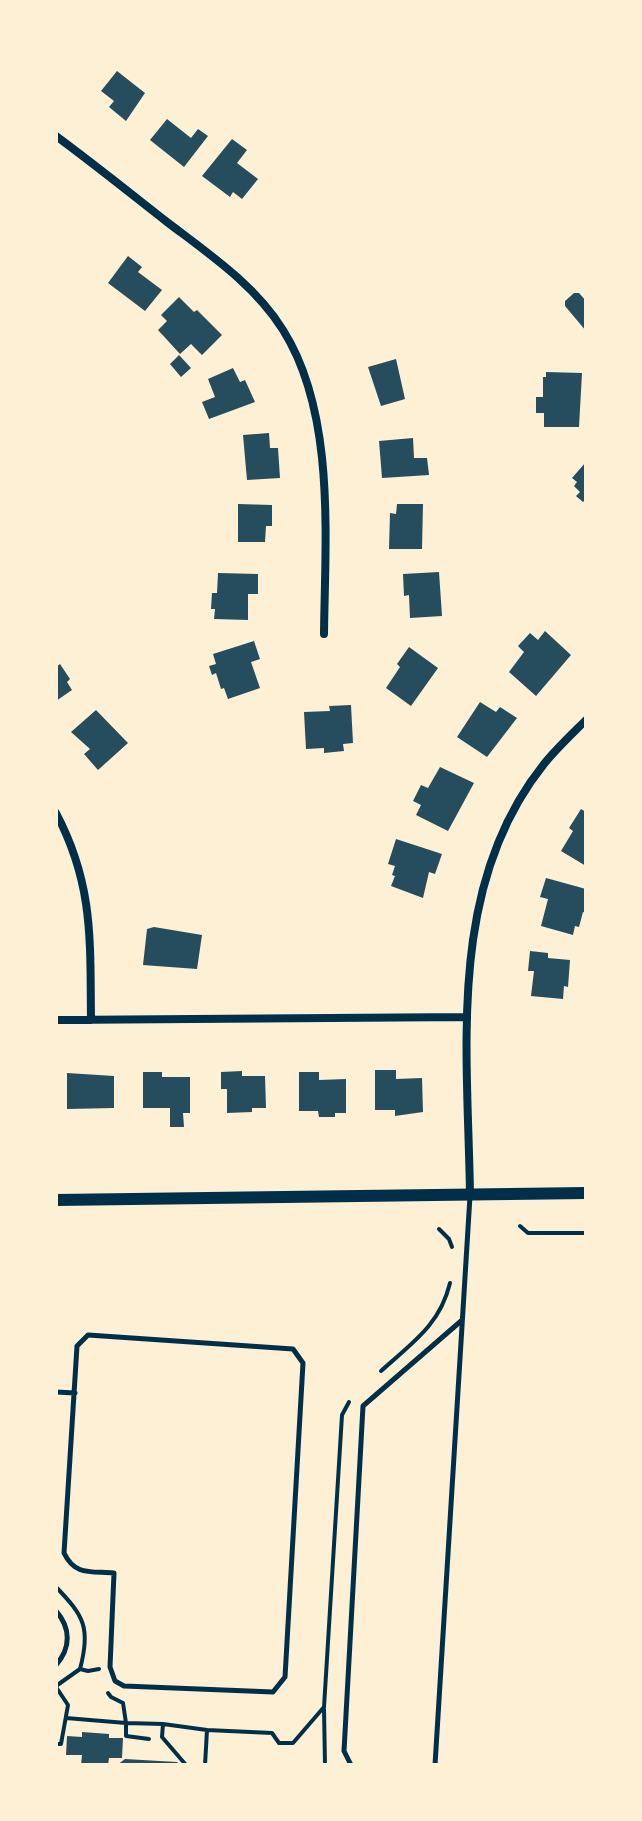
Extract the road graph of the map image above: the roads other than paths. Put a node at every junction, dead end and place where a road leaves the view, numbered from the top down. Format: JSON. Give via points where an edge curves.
{"nodes":[{"id":1,"x":56,"y":136,"type":"edge"},
{"id":2,"x":324,"y":634,"type":"dead end"},
{"id":3,"x":586,"y":720,"type":"edge"},
{"id":4,"x":56,"y":813,"type":"edge"},
{"id":5,"x":467,"y":1017,"type":"junction"},
{"id":6,"x":56,"y":1020,"type":"edge"},
{"id":7,"x":91,"y":1020,"type":"junction"},
{"id":8,"x":586,"y":1193,"type":"edge"},
{"id":9,"x":470,"y":1195,"type":"junction"},
{"id":10,"x":56,"y":1200,"type":"edge"},
{"id":11,"x":462,"y":1320,"type":"junction"},
{"id":12,"x":56,"y":1392,"type":"edge"},
{"id":13,"x":75,"y":1393,"type":"junction"},
{"id":14,"x":56,"y":1506,"type":"edge"},
{"id":15,"x":67,"y":1506,"type":"junction"},
{"id":16,"x":56,"y":1611,"type":"edge"},
{"id":17,"x":56,"y":1665,"type":"edge"},
{"id":18,"x":351,"y":1765,"type":"edge"},
{"id":19,"x":435,"y":1765,"type":"edge"}],
"edges":[{"from":1,"to":2,"type":"street","via":[[248,286],[285,332],[303,376],[323,459]]},
{"from":3,"to":5,"type":"street","via":[[543,765],[524,794],[487,873],[471,941]]},
{"from":4,"to":7,"type":"street","via":[[70,839],[89,906]]},
{"from":5,"to":7,"type":"street"},
{"from":5,"to":9,"type":"street"},
{"from":6,"to":7,"type":"street"},
{"from":8,"to":9,"type":"street"},
{"from":9,"to":10,"type":"street"},
{"from":9,"to":11,"type":"lane"},
{"from":11,"to":18,"type":"lane","via":[[363,1406],[344,1751]]},
{"from":11,"to":19,"type":"lane"},
{"from":12,"to":13,"type":"lane"},
{"from":13,"to":15,"type":"lane"},
{"from":13,"to":15,"type":"lane","via":[[77,1346],[88,1335],[293,1349],[303,1363],[285,1677],[273,1692],[124,1686],[115,1681],[110,1667],[114,1573],[70,1566],[64,1553]]},
{"from":14,"to":15,"type":"lane"},
{"from":16,"to":17,"type":"lane","via":[[68,1630],[67,1649]]}]}
